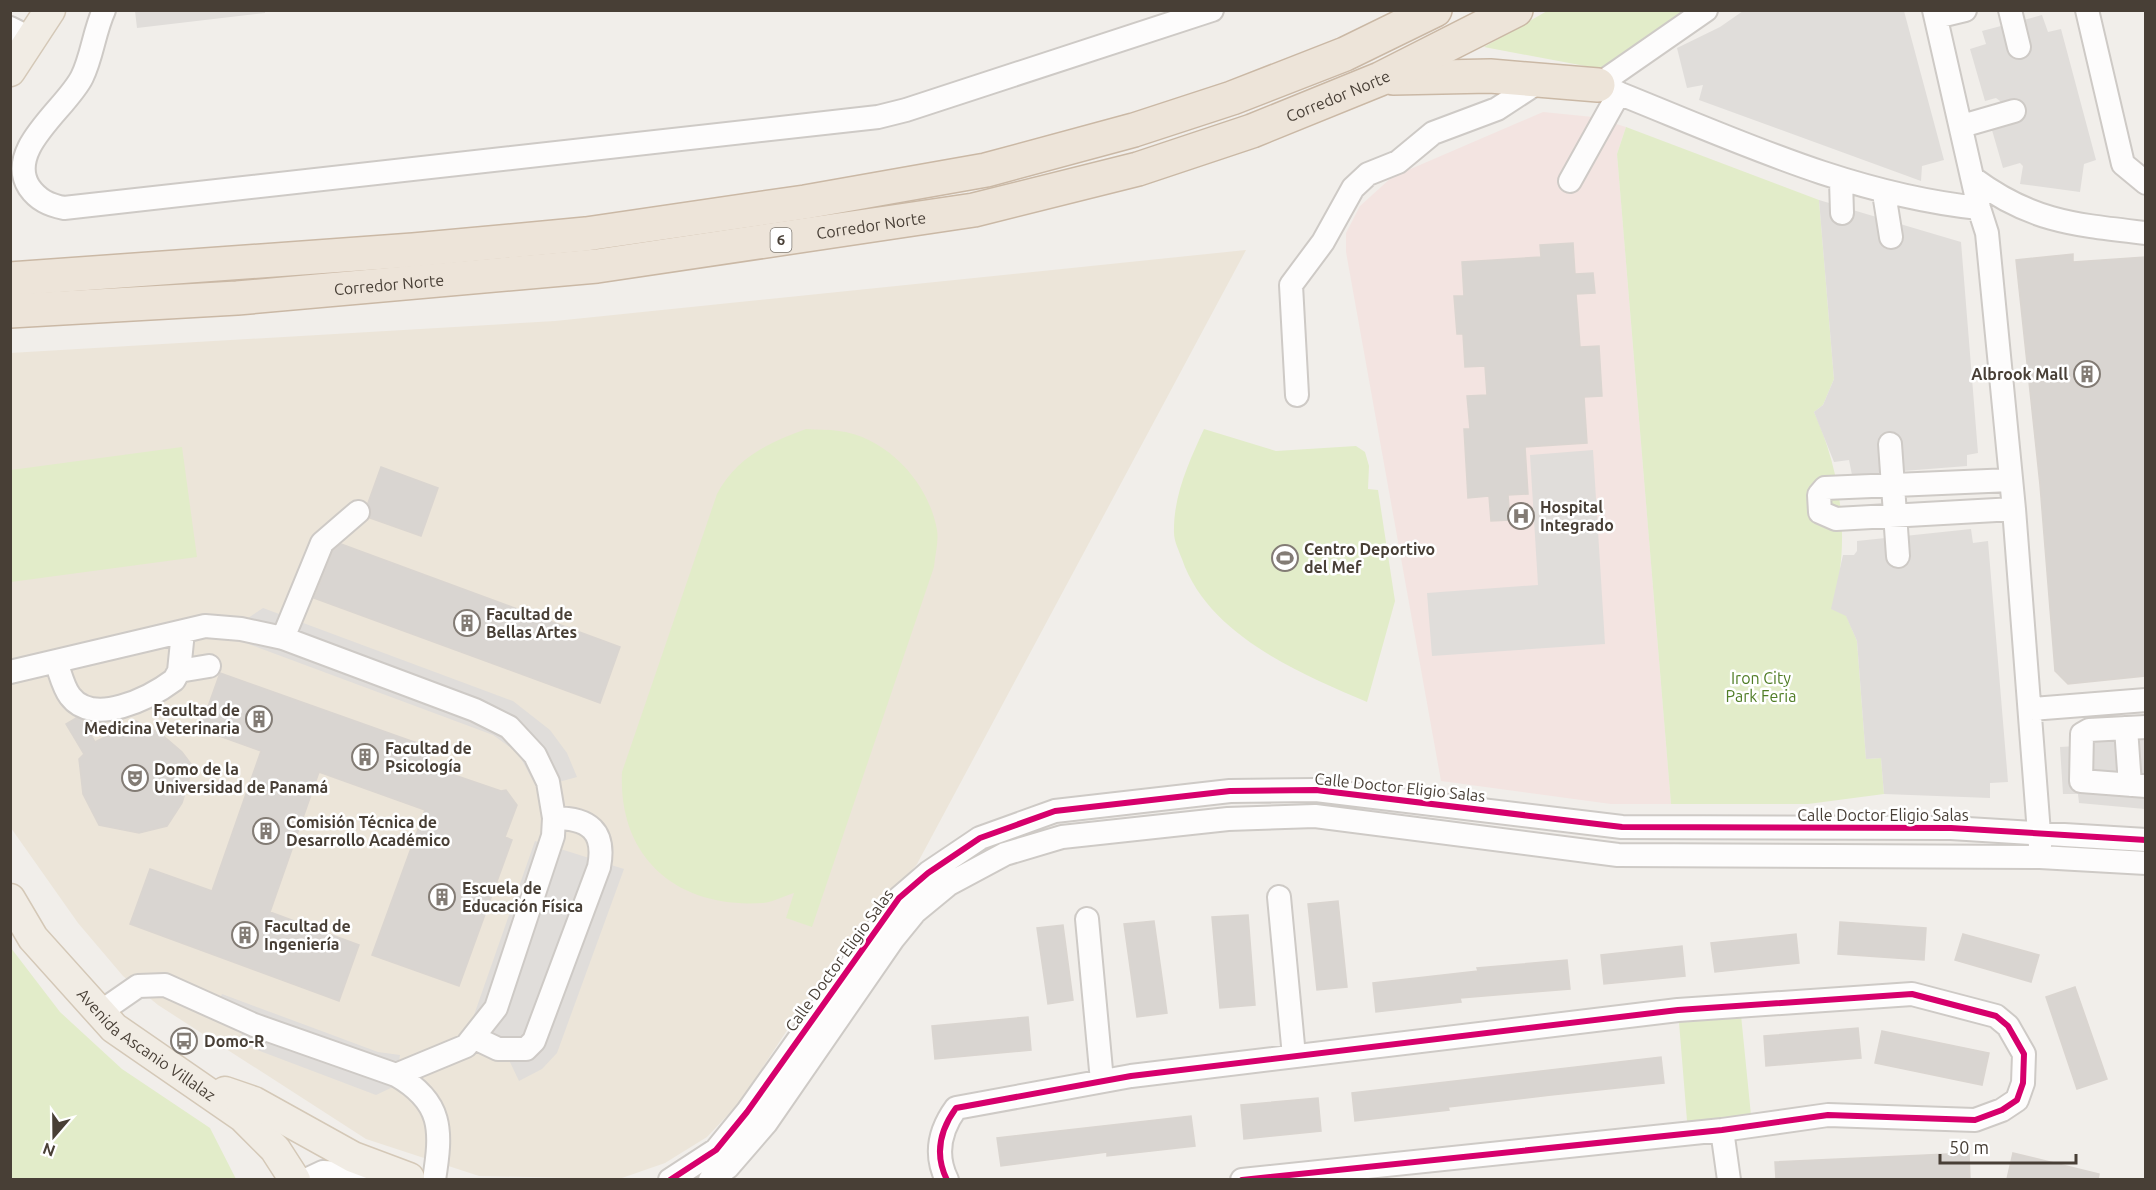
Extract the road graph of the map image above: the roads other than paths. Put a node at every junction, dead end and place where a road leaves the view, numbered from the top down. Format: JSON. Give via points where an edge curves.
{"nodes":[{"id":1,"x":50,"y":10,"type":"edge"},
{"id":2,"x":104,"y":10,"type":"edge"},
{"id":3,"x":1212,"y":10,"type":"edge"},
{"id":4,"x":1435,"y":10,"type":"edge"},
{"id":5,"x":1516,"y":10,"type":"edge"},
{"id":6,"x":1706,"y":10,"type":"edge"},
{"id":7,"x":1965,"y":10,"type":"edge"},
{"id":8,"x":2010,"y":10,"type":"edge"},
{"id":9,"x":2087,"y":10,"type":"edge"},
{"id":10,"x":1935,"y":14,"type":"edge"},
{"id":11,"x":20,"y":33,"type":"edge"},
{"id":12,"x":2019,"y":47,"type":"dead end"},
{"id":13,"x":10,"y":71,"type":"edge"},
{"id":14,"x":1544,"y":78,"type":"junction"},
{"id":15,"x":1380,"y":79,"type":"junction"},
{"id":16,"x":1608,"y":89,"type":"junction"},
{"id":17,"x":2014,"y":111,"type":"dead end"},
{"id":18,"x":1962,"y":126,"type":"junction"},
{"id":19,"x":1974,"y":179,"type":"junction"},
{"id":20,"x":1841,"y":181,"type":"junction"},
{"id":21,"x":1570,"y":182,"type":"dead end"},
{"id":22,"x":2145,"y":183,"type":"edge"},
{"id":23,"x":1884,"y":193,"type":"junction"},
{"id":24,"x":1979,"y":208,"type":"junction"},
{"id":25,"x":1842,"y":213,"type":"dead end"},
{"id":26,"x":2145,"y":232,"type":"edge"},
{"id":27,"x":1891,"y":237,"type":"dead end"},
{"id":28,"x":10,"y":279,"type":"edge"},
{"id":29,"x":10,"y":311,"type":"edge"},
{"id":30,"x":1298,"y":395,"type":"dead end"},
{"id":31,"x":1890,"y":444,"type":"dead end"},
{"id":32,"x":2011,"y":480,"type":"junction"},
{"id":33,"x":1893,"y":484,"type":"junction"},
{"id":34,"x":2014,"y":509,"type":"junction"},
{"id":35,"x":358,"y":512,"type":"dead end"},
{"id":36,"x":1895,"y":514,"type":"junction"},
{"id":37,"x":1898,"y":556,"type":"dead end"},
{"id":38,"x":183,"y":632,"type":"junction"},
{"id":39,"x":283,"y":638,"type":"junction"},
{"id":40,"x":56,"y":662,"type":"junction"},
{"id":41,"x":209,"y":666,"type":"dead end"},
{"id":42,"x":179,"y":671,"type":"junction"},
{"id":43,"x":10,"y":672,"type":"edge"},
{"id":44,"x":2145,"y":700,"type":"edge"},
{"id":45,"x":2031,"y":709,"type":"junction"},
{"id":46,"x":2136,"y":727,"type":"edge"},
{"id":47,"x":2138,"y":785,"type":"edge"},
{"id":48,"x":554,"y":818,"type":"junction"},
{"id":49,"x":2040,"y":833,"type":"junction"},
{"id":50,"x":2145,"y":840,"type":"edge"},
{"id":51,"x":2040,"y":857,"type":"junction"},
{"id":52,"x":2145,"y":863,"type":"edge"},
{"id":53,"x":1279,"y":897,"type":"dead end"},
{"id":54,"x":10,"y":899,"type":"edge"},
{"id":55,"x":1087,"y":919,"type":"dead end"},
{"id":56,"x":99,"y":1013,"type":"junction"},
{"id":57,"x":475,"y":1038,"type":"junction"},
{"id":58,"x":1294,"y":1056,"type":"junction"},
{"id":59,"x":396,"y":1075,"type":"junction"},
{"id":60,"x":191,"y":1080,"type":"junction"},
{"id":61,"x":1102,"y":1081,"type":"junction"},
{"id":62,"x":1722,"y":1130,"type":"junction"},
{"id":63,"x":295,"y":1179,"type":"edge"},
{"id":64,"x":306,"y":1179,"type":"edge"},
{"id":65,"x":420,"y":1179,"type":"edge"},
{"id":66,"x":670,"y":1179,"type":"edge"},
{"id":67,"x":710,"y":1179,"type":"edge"},
{"id":68,"x":947,"y":1179,"type":"edge"},
{"id":69,"x":1242,"y":1179,"type":"edge"},
{"id":70,"x":1729,"y":1179,"type":"edge"}],
"edges":[{"from":1,"to":11,"type":"main road"},
{"from":2,"to":3,"type":"street","via":[[94,31],[84,75],[29,145],[23,165],[34,195],[49,205],[75,207],[878,117]]},
{"from":4,"to":28,"type":"highway","name":"Corredor Norte","number":"6","via":[[1345,54],[1232,98],[1134,130],[986,170],[805,202],[586,234]]},
{"from":5,"to":15,"type":"highway","name":"Corredor Norte","number":"6"},
{"from":6,"to":16,"type":"street"},
{"from":7,"to":10,"type":"street"},
{"from":8,"to":12,"type":"street"},
{"from":9,"to":22,"type":"street","via":[[2123,164]]},
{"from":10,"to":18,"type":"street"},
{"from":11,"to":13,"type":"main road"},
{"from":14,"to":15,"type":"highway"},
{"from":14,"to":16,"type":"highway"},
{"from":14,"to":30,"type":"street","via":[[1497,109],[1433,133],[1398,162],[1368,174],[1353,188],[1323,242],[1291,285]]},
{"from":15,"to":29,"type":"highway","name":"Corredor Norte","number":"6","via":[[1252,131],[1138,169],[974,210],[597,266],[237,298]]},
{"from":16,"to":20,"type":"street"},
{"from":16,"to":21,"type":"street"},
{"from":17,"to":18,"type":"street"},
{"from":18,"to":19,"type":"street"},
{"from":19,"to":24,"type":"street"},
{"from":19,"to":26,"type":"street","via":[[2031,213],[2077,225]]},
{"from":20,"to":23,"type":"street"},
{"from":20,"to":25,"type":"street"},
{"from":23,"to":24,"type":"street"},
{"from":23,"to":27,"type":"street"},
{"from":24,"to":32,"type":"street","via":[[1988,233]]},
{"from":31,"to":33,"type":"street"},
{"from":32,"to":33,"type":"street"},
{"from":32,"to":34,"type":"street"},
{"from":33,"to":36,"type":"street"},
{"from":33,"to":36,"type":"street","via":[[1825,488],[1819,495],[1820,512],[1836,519]]},
{"from":34,"to":36,"type":"street"},
{"from":34,"to":45,"type":"street"},
{"from":35,"to":39,"type":"street","via":[[322,543]]},
{"from":36,"to":37,"type":"street"},
{"from":38,"to":39,"type":"street","via":[[205,626]]},
{"from":38,"to":40,"type":"street"},
{"from":38,"to":42,"type":"street"},
{"from":39,"to":48,"type":"street","via":[[475,710],[508,727],[535,755],[548,782]]},
{"from":40,"to":42,"type":"street","via":[[69,696],[94,711],[109,712],[166,686]]},
{"from":40,"to":43,"type":"street"},
{"from":41,"to":42,"type":"street"},
{"from":44,"to":45,"type":"street"},
{"from":45,"to":49,"type":"street"},
{"from":46,"to":47,"type":"street"},
{"from":46,"to":47,"type":"street","via":[[2089,730],[2082,734],[2081,781]]},
{"from":48,"to":57,"type":"street","via":[[553,836],[496,1008]]},
{"from":48,"to":57,"type":"street","via":[[576,818],[594,830],[601,844],[599,867],[534,1041],[526,1049],[498,1049]]},
{"from":49,"to":50,"type":"street","name":"Calle Doctor Eligio Salas"},
{"from":49,"to":51,"type":"street"},
{"from":49,"to":66,"type":"street","name":"Calle Doctor Eligio Salas","via":[[1951,828],[1622,828],[1316,790],[1230,791],[1055,811],[980,838],[899,898],[716,1150]]},
{"from":51,"to":52,"type":"street","name":"Calle Doctor Eligio Salas"},
{"from":51,"to":67,"type":"street","name":"Calle Doctor Eligio Salas","via":[[1618,855],[1315,816],[1228,819],[1062,837],[1005,854],[948,884],[915,912],[766,1124],[728,1167]]},
{"from":53,"to":58,"type":"street"},
{"from":54,"to":56,"type":"main road","name":"Avenida Ascanio Villalaz","via":[[33,938]]},
{"from":55,"to":61,"type":"street"},
{"from":56,"to":59,"type":"street","via":[[138,986],[165,985],[254,1025]]},
{"from":56,"to":60,"type":"main road","name":"Avenida Ascanio Villalaz","via":[[141,1049]]},
{"from":57,"to":59,"type":"street","via":[[447,1055]]},
{"from":58,"to":61,"type":"street"},
{"from":58,"to":62,"type":"street","via":[[1678,1010],[1912,994],[1996,1016],[2008,1026],[2024,1054],[2024,1083],[2017,1100],[1975,1120],[1828,1115]]},
{"from":59,"to":65,"type":"street","via":[[428,1098],[438,1119],[438,1157]]},
{"from":60,"to":63,"type":"main road","name":"Avenida Ascanio Villalaz","via":[[243,1117],[275,1149]]},
{"from":60,"to":65,"type":"main road","via":[[254,1102],[353,1157]]},
{"from":61,"to":68,"type":"street","via":[[956,1108],[938,1147]]},
{"from":62,"to":69,"type":"street"},
{"from":62,"to":70,"type":"street"},
{"from":64,"to":65,"type":"street","via":[[323,1172],[344,1172]]}]}
